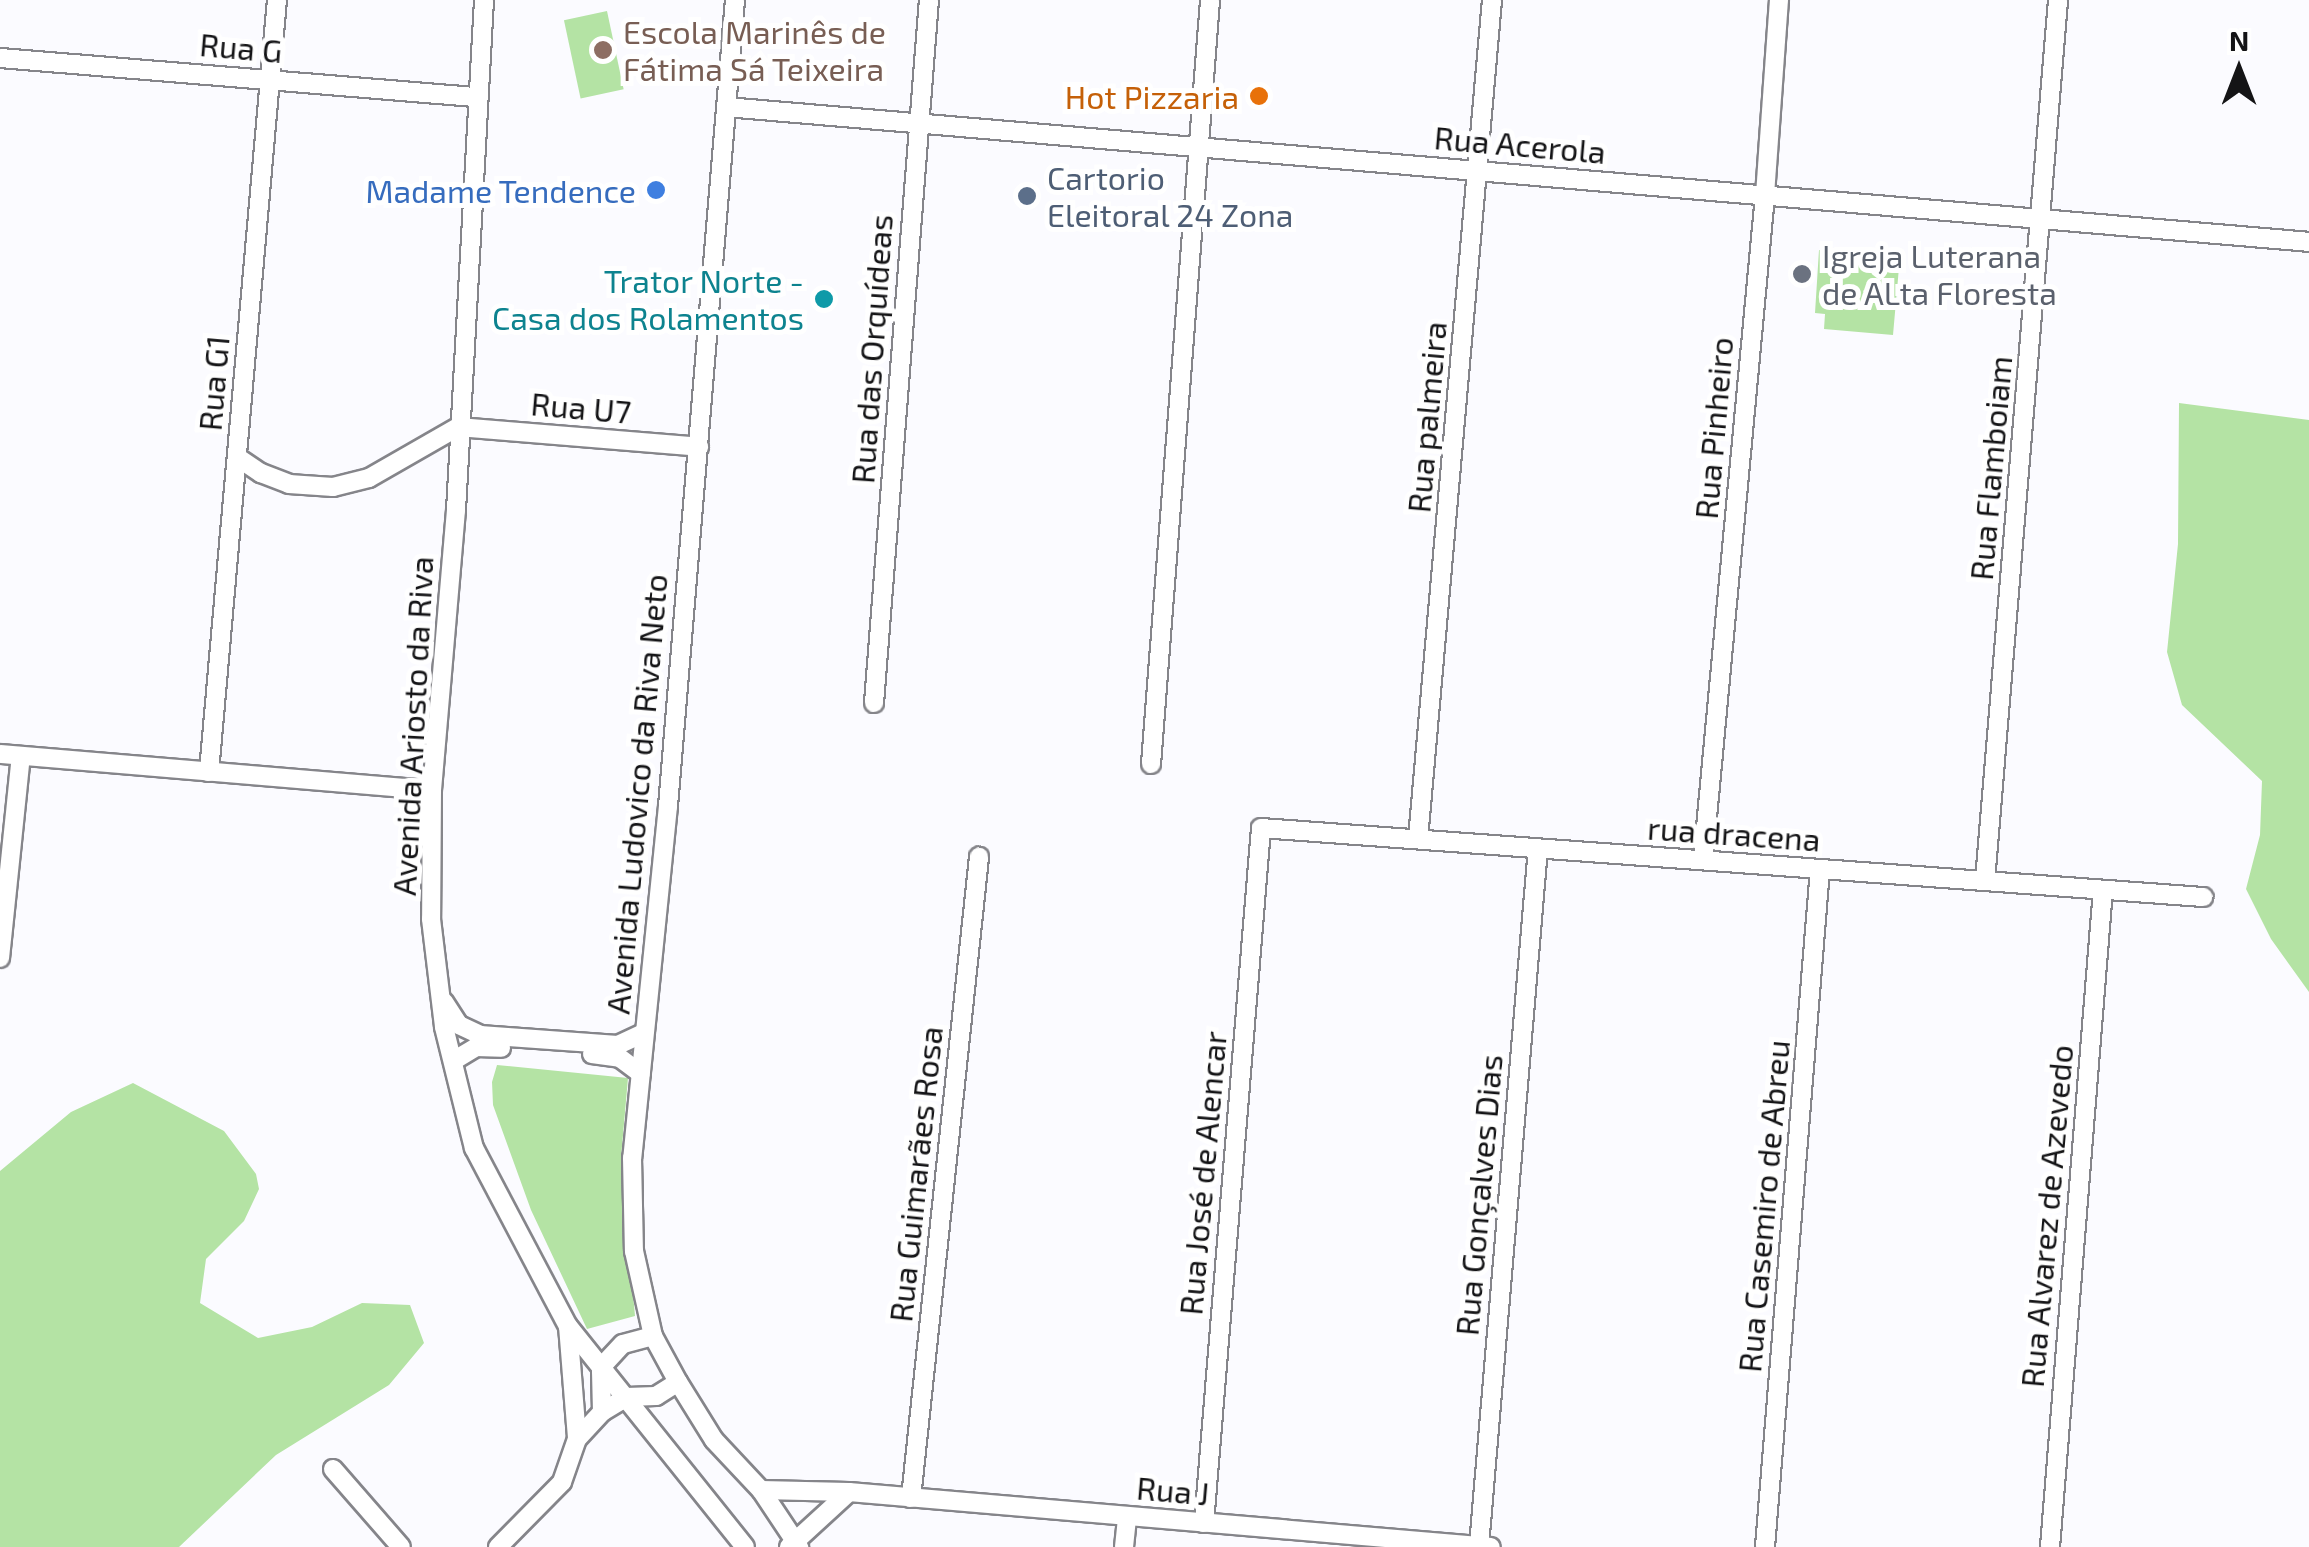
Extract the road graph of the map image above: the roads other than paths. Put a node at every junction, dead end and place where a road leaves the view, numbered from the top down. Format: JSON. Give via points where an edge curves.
{"nodes":[{"id":1,"x":277,"y":0,"type":"edge"},
{"id":2,"x":484,"y":0,"type":"edge"},
{"id":3,"x":735,"y":0,"type":"edge"},
{"id":4,"x":930,"y":0,"type":"edge"},
{"id":5,"x":1210,"y":0,"type":"edge"},
{"id":6,"x":1492,"y":0,"type":"edge"},
{"id":7,"x":1779,"y":0,"type":"edge"},
{"id":8,"x":2058,"y":0,"type":"edge"},
{"id":9,"x":0,"y":58,"type":"edge"},
{"id":10,"x":270,"y":80,"type":"junction"},
{"id":11,"x":478,"y":97,"type":"junction"},
{"id":12,"x":726,"y":106,"type":"junction"},
{"id":13,"x":918,"y":123,"type":"junction"},
{"id":14,"x":1198,"y":147,"type":"junction"},
{"id":15,"x":1478,"y":171,"type":"junction"},
{"id":16,"x":1766,"y":196,"type":"junction"},
{"id":17,"x":2041,"y":219,"type":"junction"},
{"id":18,"x":2309,"y":242,"type":"edge"},
{"id":19,"x":458,"y":427,"type":"junction"},
{"id":20,"x":699,"y":447,"type":"junction"},
{"id":21,"x":237,"y":457,"type":"junction"},
{"id":22,"x":874,"y":703,"type":"dead end"},
{"id":23,"x":0,"y":754,"type":"edge"},
{"id":24,"x":22,"y":756,"type":"junction"},
{"id":25,"x":1151,"y":764,"type":"dead end"},
{"id":26,"x":209,"y":772,"type":"junction"},
{"id":27,"x":432,"y":790,"type":"junction"},
{"id":28,"x":1261,"y":828,"type":"joint"},
{"id":29,"x":1418,"y":839,"type":"junction"},
{"id":30,"x":1538,"y":848,"type":"junction"},
{"id":31,"x":979,"y":857,"type":"dead end"},
{"id":32,"x":1702,"y":860,"type":"junction"},
{"id":33,"x":1820,"y":869,"type":"junction"},
{"id":34,"x":1985,"y":881,"type":"junction"},
{"id":35,"x":2103,"y":890,"type":"junction"},
{"id":36,"x":2203,"y":897,"type":"dead end"},
{"id":37,"x":0,"y":958,"type":"edge"},
{"id":38,"x":440,"y":992,"type":"junction"},
{"id":39,"x":644,"y":1032,"type":"junction"},
{"id":40,"x":478,"y":1041,"type":"junction"},
{"id":41,"x":547,"y":1046,"type":"junction"},
{"id":42,"x":453,"y":1061,"type":"junction"},
{"id":43,"x":641,"y":1074,"type":"junction"},
{"id":44,"x":568,"y":1326,"type":"junction"},
{"id":45,"x":653,"y":1336,"type":"junction"},
{"id":46,"x":600,"y":1370,"type":"junction"},
{"id":47,"x":678,"y":1382,"type":"junction"},
{"id":48,"x":627,"y":1397,"type":"junction"},
{"id":49,"x":602,"y":1412,"type":"junction"},
{"id":50,"x":577,"y":1438,"type":"junction"},
{"id":51,"x":332,"y":1469,"type":"dead end"},
{"id":52,"x":761,"y":1490,"type":"junction"},
{"id":53,"x":850,"y":1492,"type":"junction"},
{"id":54,"x":911,"y":1498,"type":"junction"},
{"id":55,"x":1127,"y":1516,"type":"junction"},
{"id":56,"x":1204,"y":1522,"type":"junction"},
{"id":57,"x":1366,"y":1542,"type":"edge"},
{"id":58,"x":794,"y":1545,"type":"edge"},
{"id":59,"x":1479,"y":1546,"type":"edge"},
{"id":60,"x":400,"y":1547,"type":"edge"},
{"id":61,"x":498,"y":1547,"type":"edge"},
{"id":62,"x":745,"y":1547,"type":"edge"},
{"id":63,"x":1124,"y":1547,"type":"edge"},
{"id":64,"x":1491,"y":1547,"type":"edge"},
{"id":65,"x":1765,"y":1547,"type":"edge"},
{"id":66,"x":2050,"y":1547,"type":"edge"}],
"edges":[{"from":1,"to":10,"type":"street","name":"Rua G1"},
{"from":2,"to":11,"type":"street","name":"Avenida Ariosto da Riva"},
{"from":3,"to":12,"type":"street","name":"Avenida Ludovico da Riva Neto"},
{"from":4,"to":13,"type":"street","name":"Rua das Orquídeas"},
{"from":5,"to":14,"type":"street"},
{"from":6,"to":15,"type":"street","name":"Rua palmeira"},
{"from":7,"to":16,"type":"street","name":"Rua Pinheiro"},
{"from":8,"to":17,"type":"street","name":"Rua Flamboiam"},
{"from":9,"to":10,"type":"street","name":"Rua G"},
{"from":10,"to":11,"type":"street","name":"Rua G"},
{"from":10,"to":21,"type":"street","name":"Rua G1"},
{"from":11,"to":19,"type":"street","name":"Avenida Ariosto da Riva"},
{"from":12,"to":13,"type":"street","name":"Rua Acerola"},
{"from":12,"to":20,"type":"street","name":"Avenida Ludovico da Riva Neto"},
{"from":13,"to":14,"type":"street","name":"Rua Acerola"},
{"from":13,"to":22,"type":"street","name":"Rua das Orquídeas"},
{"from":14,"to":15,"type":"street","name":"Rua Acerola"},
{"from":14,"to":25,"type":"street"},
{"from":15,"to":16,"type":"street","name":"Rua Acerola"},
{"from":15,"to":29,"type":"street","name":"Rua palmeira"},
{"from":16,"to":17,"type":"street","name":"Rua Acerola"},
{"from":16,"to":32,"type":"street","name":"Rua Pinheiro"},
{"from":17,"to":18,"type":"street","name":"Rua Acerola"},
{"from":17,"to":34,"type":"street","name":"Rua Flamboiam"},
{"from":19,"to":20,"type":"street","name":"Rua U7"},
{"from":19,"to":21,"type":"street","via":[[369,478],[332,486],[290,484]]},
{"from":19,"to":27,"type":"street","name":"Avenida Ariosto da Riva"},
{"from":20,"to":39,"type":"street","name":"Avenida Ludovico da Riva Neto"},
{"from":21,"to":26,"type":"street","name":"Rua G1"},
{"from":23,"to":24,"type":"street"},
{"from":24,"to":26,"type":"street"},
{"from":24,"to":37,"type":"street"},
{"from":26,"to":27,"type":"street"},
{"from":27,"to":38,"type":"street","name":"Avenida Ariosto da Riva","via":[[431,919]]},
{"from":28,"to":29,"type":"street","name":"rua dracena"},
{"from":28,"to":56,"type":"street","name":"Rua José de Alencar"},
{"from":29,"to":30,"type":"street","name":"rua dracena"},
{"from":30,"to":32,"type":"street","name":"rua dracena"},
{"from":30,"to":59,"type":"street","name":"Rua Gonçalves Dias"},
{"from":31,"to":54,"type":"street","name":"Rua Guimarães Rosa"},
{"from":32,"to":33,"type":"street","name":"rua dracena"},
{"from":33,"to":34,"type":"street","name":"rua dracena"},
{"from":33,"to":65,"type":"street","name":"Rua Casemiro de Abreu"},
{"from":34,"to":35,"type":"street","name":"rua dracena"},
{"from":35,"to":36,"type":"street","name":"rua dracena"},
{"from":35,"to":66,"type":"street","name":"Rua Alvarez de Azevedo"},
{"from":38,"to":40,"type":"street","via":[[451,1018]]},
{"from":38,"to":42,"type":"street","name":"Avenida Ariosto da Riva"},
{"from":39,"to":41,"type":"street","via":[[618,1045]]},
{"from":39,"to":43,"type":"street","name":"Avenida Ludovico da Riva Neto"},
{"from":40,"to":41,"type":"street"},
{"from":40,"to":42,"type":"street"},
{"from":41,"to":43,"type":"street","via":[[611,1056]]},
{"from":42,"to":44,"type":"street","name":"Avenida Ariosto da Riva","via":[[474,1148]]},
{"from":43,"to":45,"type":"street","name":"Avenida Ludovico da Riva Neto","via":[[632,1158],[634,1251]]},
{"from":44,"to":46,"type":"street","name":"Avenida Ariosto da Riva"},
{"from":44,"to":50,"type":"street"},
{"from":45,"to":46,"type":"street","via":[[623,1344]]},
{"from":45,"to":47,"type":"street","name":"Avenida Ludovico da Riva Neto"},
{"from":46,"to":48,"type":"street","name":"Avenida Ariosto da Riva"},
{"from":46,"to":49,"type":"street"},
{"from":47,"to":48,"type":"street","via":[[656,1396]]},
{"from":47,"to":52,"type":"street","name":"Avenida Ludovico da Riva Neto","via":[[714,1440]]},
{"from":48,"to":49,"type":"street"},
{"from":48,"to":62,"type":"street","name":"Avenida Ariosto da Riva"},
{"from":49,"to":50,"type":"street"},
{"from":50,"to":61,"type":"street","via":[[562,1482]]},
{"from":51,"to":60,"type":"street"},
{"from":52,"to":53,"type":"street","name":"Rua J"},
{"from":52,"to":58,"type":"street","name":"Avenida Ludovico da Riva Neto"},
{"from":53,"to":54,"type":"street","name":"Rua J"},
{"from":53,"to":58,"type":"street"},
{"from":54,"to":55,"type":"street","name":"Rua J"},
{"from":55,"to":56,"type":"street","name":"Rua J"},
{"from":55,"to":63,"type":"street"},
{"from":56,"to":57,"type":"street","name":"Rua J"},
{"from":57,"to":59,"type":"street","name":"Rua J"},
{"from":59,"to":64,"type":"street","name":"Rua J"}]}
